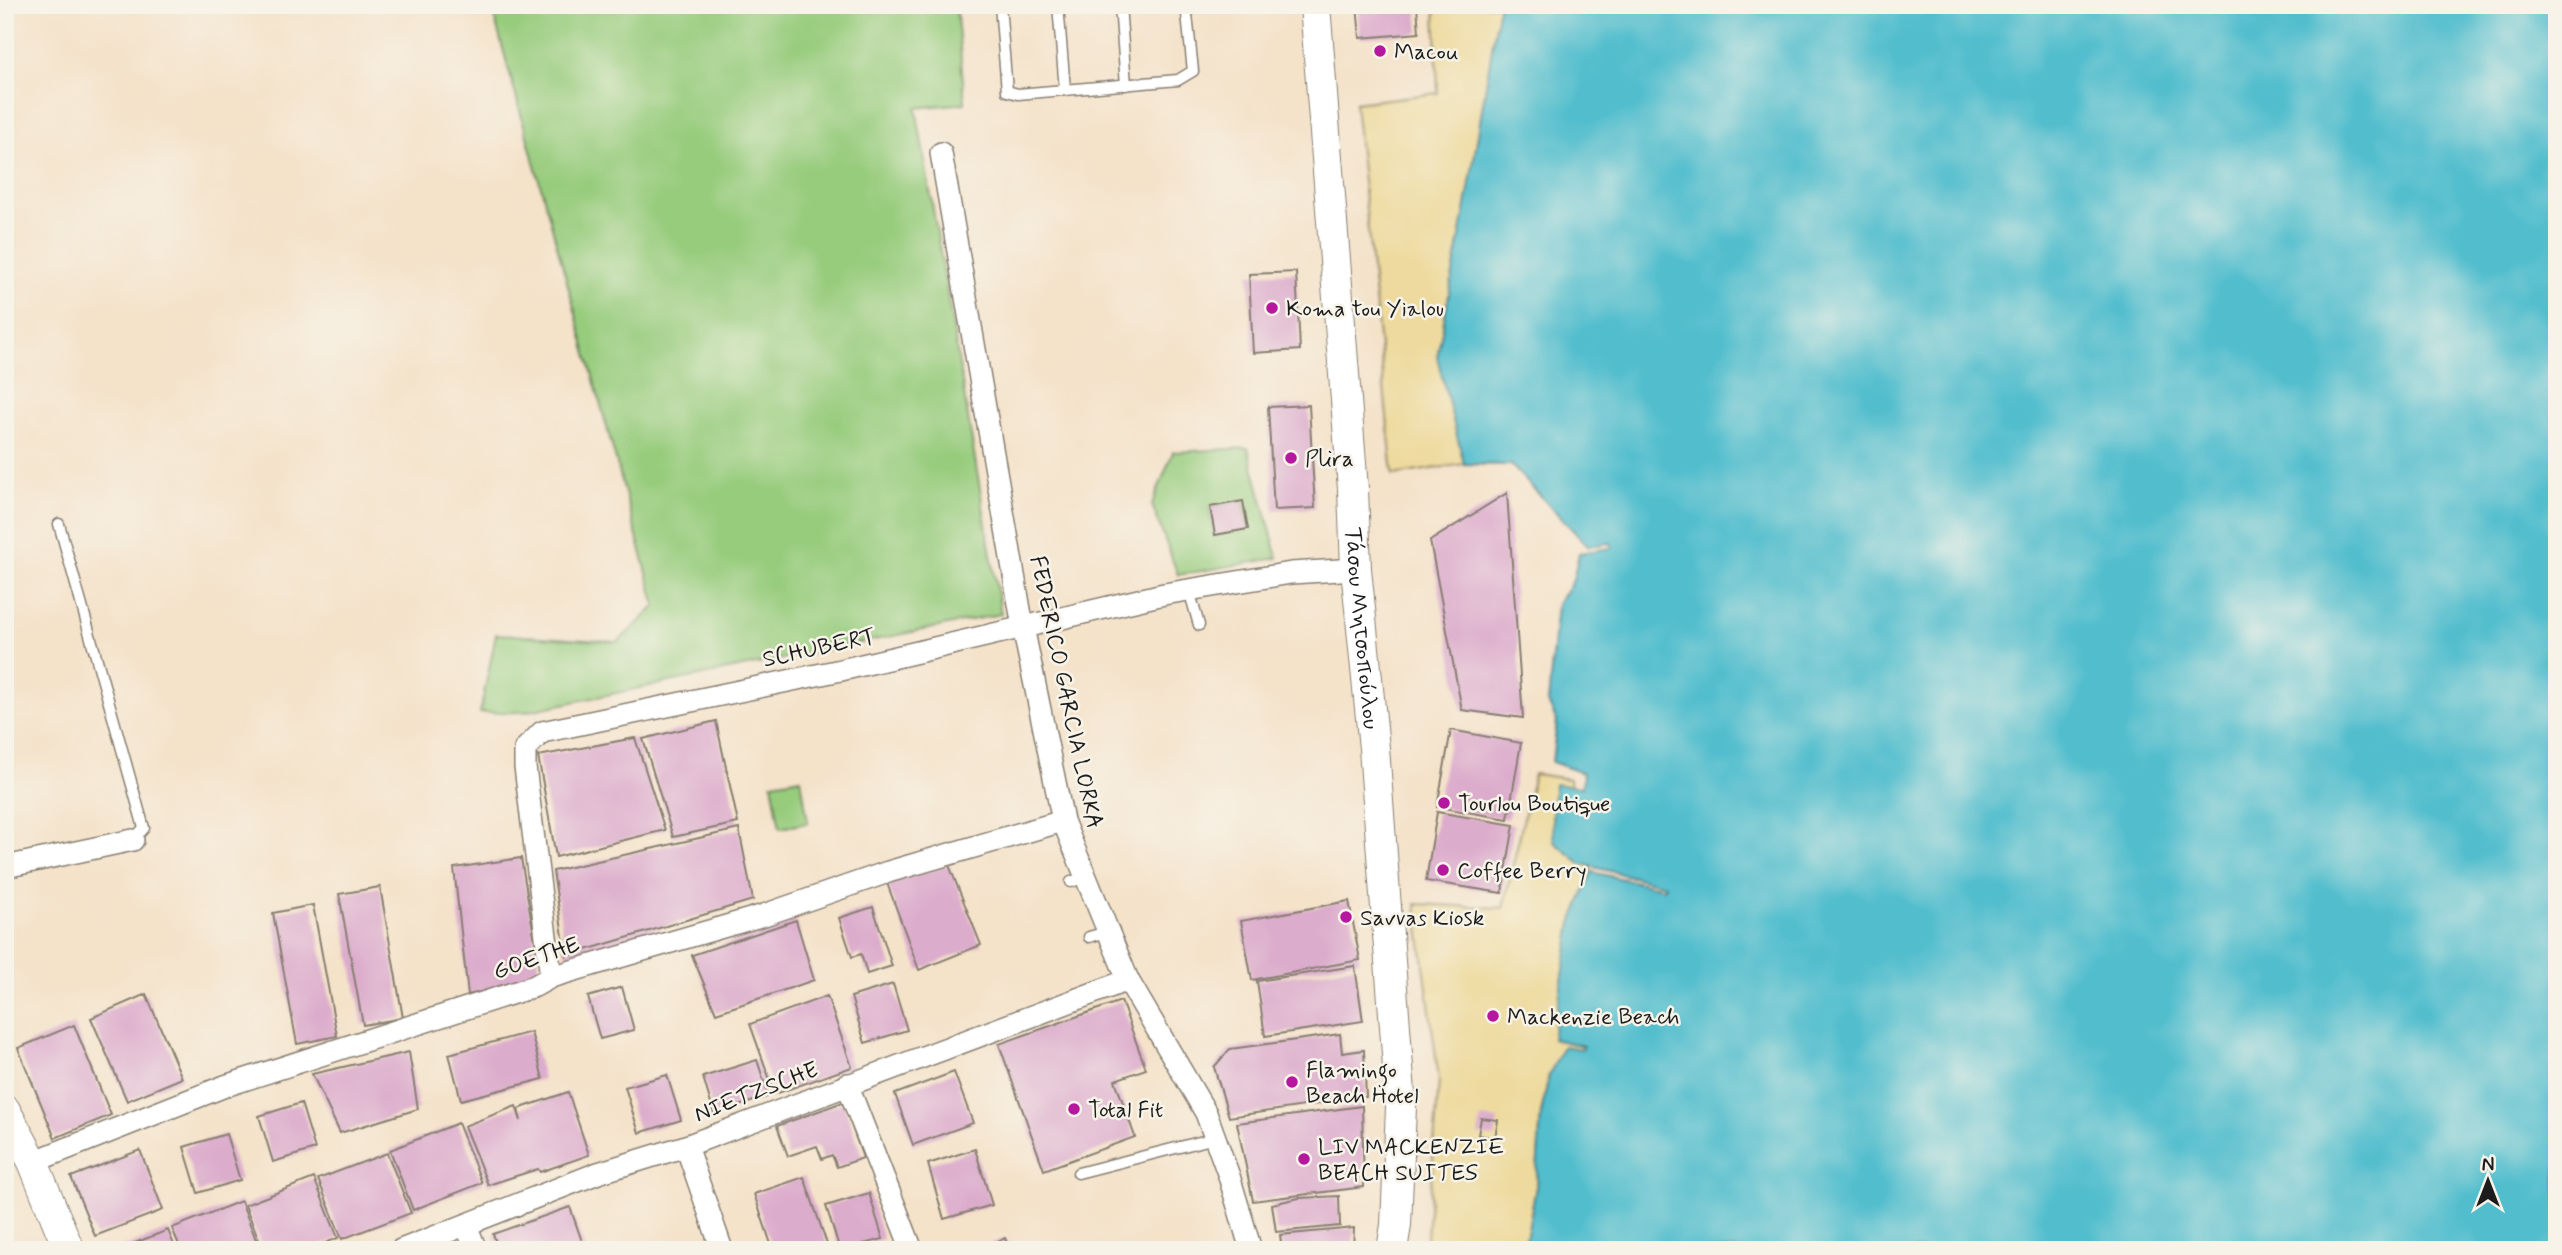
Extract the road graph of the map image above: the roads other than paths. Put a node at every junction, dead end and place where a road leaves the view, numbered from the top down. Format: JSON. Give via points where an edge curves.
{"nodes":[{"id":1,"x":1000,"y":5,"type":"edge"},
{"id":2,"x":1058,"y":5,"type":"edge"},
{"id":3,"x":1120,"y":5,"type":"edge"},
{"id":4,"x":1186,"y":5,"type":"edge"},
{"id":5,"x":1315,"y":5,"type":"edge"},
{"id":6,"x":1126,"y":85,"type":"junction"},
{"id":7,"x":1065,"y":90,"type":"junction"},
{"id":8,"x":941,"y":153,"type":"dead end"},
{"id":9,"x":59,"y":524,"type":"dead end"},
{"id":10,"x":1356,"y":569,"type":"junction"},
{"id":11,"x":1189,"y":590,"type":"junction"},
{"id":12,"x":1199,"y":625,"type":"dead end"},
{"id":13,"x":1023,"y":627,"type":"junction"},
{"id":14,"x":1063,"y":821,"type":"junction"},
{"id":15,"x":133,"y":840,"type":"joint"},
{"id":16,"x":5,"y":867,"type":"edge"},
{"id":17,"x":551,"y":977,"type":"junction"},
{"id":18,"x":1128,"y":980,"type":"junction"},
{"id":19,"x":847,"y":1084,"type":"junction"},
{"id":20,"x":5,"y":1110,"type":"edge"},
{"id":21,"x":1215,"y":1138,"type":"junction"},
{"id":22,"x":686,"y":1146,"type":"junction"},
{"id":23,"x":33,"y":1163,"type":"junction"},
{"id":24,"x":1078,"y":1173,"type":"dead end"},
{"id":25,"x":466,"y":1225,"type":"junction"},
{"id":26,"x":69,"y":1250,"type":"edge"},
{"id":27,"x":401,"y":1250,"type":"edge"},
{"id":28,"x":476,"y":1250,"type":"edge"},
{"id":29,"x":722,"y":1250,"type":"edge"},
{"id":30,"x":912,"y":1250,"type":"edge"},
{"id":31,"x":1251,"y":1250,"type":"edge"},
{"id":32,"x":1392,"y":1250,"type":"edge"}],
"edges":[{"from":1,"to":7,"type":"lane","via":[[1007,91]]},
{"from":2,"to":7,"type":"lane"},
{"from":3,"to":6,"type":"lane"},
{"from":4,"to":6,"type":"lane","via":[[1193,71],[1178,80]]},
{"from":5,"to":10,"type":"street","name":"Τάσου Μητσοπούλου"},
{"from":6,"to":7,"type":"lane"},
{"from":8,"to":13,"type":"street","name":"FEDERICO GARCIA LORKA"},
{"from":9,"to":15,"type":"lane","via":[[144,828]]},
{"from":10,"to":11,"type":"street","name":"SCHUBERT","via":[[1291,573]]},
{"from":10,"to":32,"type":"street","name":"Τάσου Μητσοπούλου","via":[[1401,1107]]},
{"from":11,"to":12,"type":"lane"},
{"from":11,"to":13,"type":"street","name":"SCHUBERT"},
{"from":13,"to":14,"type":"street","name":"FEDERICO GARCIA LORKA"},
{"from":13,"to":17,"type":"street","name":"SCHUBERT","via":[[542,732],[525,749],[525,767]]},
{"from":14,"to":17,"type":"street","name":"GOETHE"},
{"from":14,"to":18,"type":"street","name":"FEDERICO GARCIA LORKA","via":[[1098,934]]},
{"from":15,"to":16,"type":"street"},
{"from":17,"to":23,"type":"street","name":"GOETHE","via":[[536,986],[225,1086]]},
{"from":18,"to":19,"type":"street","name":"NIETZSCHE"},
{"from":18,"to":21,"type":"street","name":"FEDERICO GARCIA LORKA","via":[[1206,1113]]},
{"from":19,"to":22,"type":"street","name":"NIETZSCHE"},
{"from":19,"to":30,"type":"street"},
{"from":20,"to":23,"type":"street"},
{"from":21,"to":24,"type":"lane"},
{"from":21,"to":31,"type":"street","name":"FEDERICO GARCIA LORKA"},
{"from":22,"to":25,"type":"street","name":"NIETZSCHE","via":[[598,1173]]},
{"from":22,"to":29,"type":"street"},
{"from":23,"to":26,"type":"street"},
{"from":25,"to":27,"type":"street","name":"NIETZSCHE"},
{"from":25,"to":28,"type":"street"}]}
